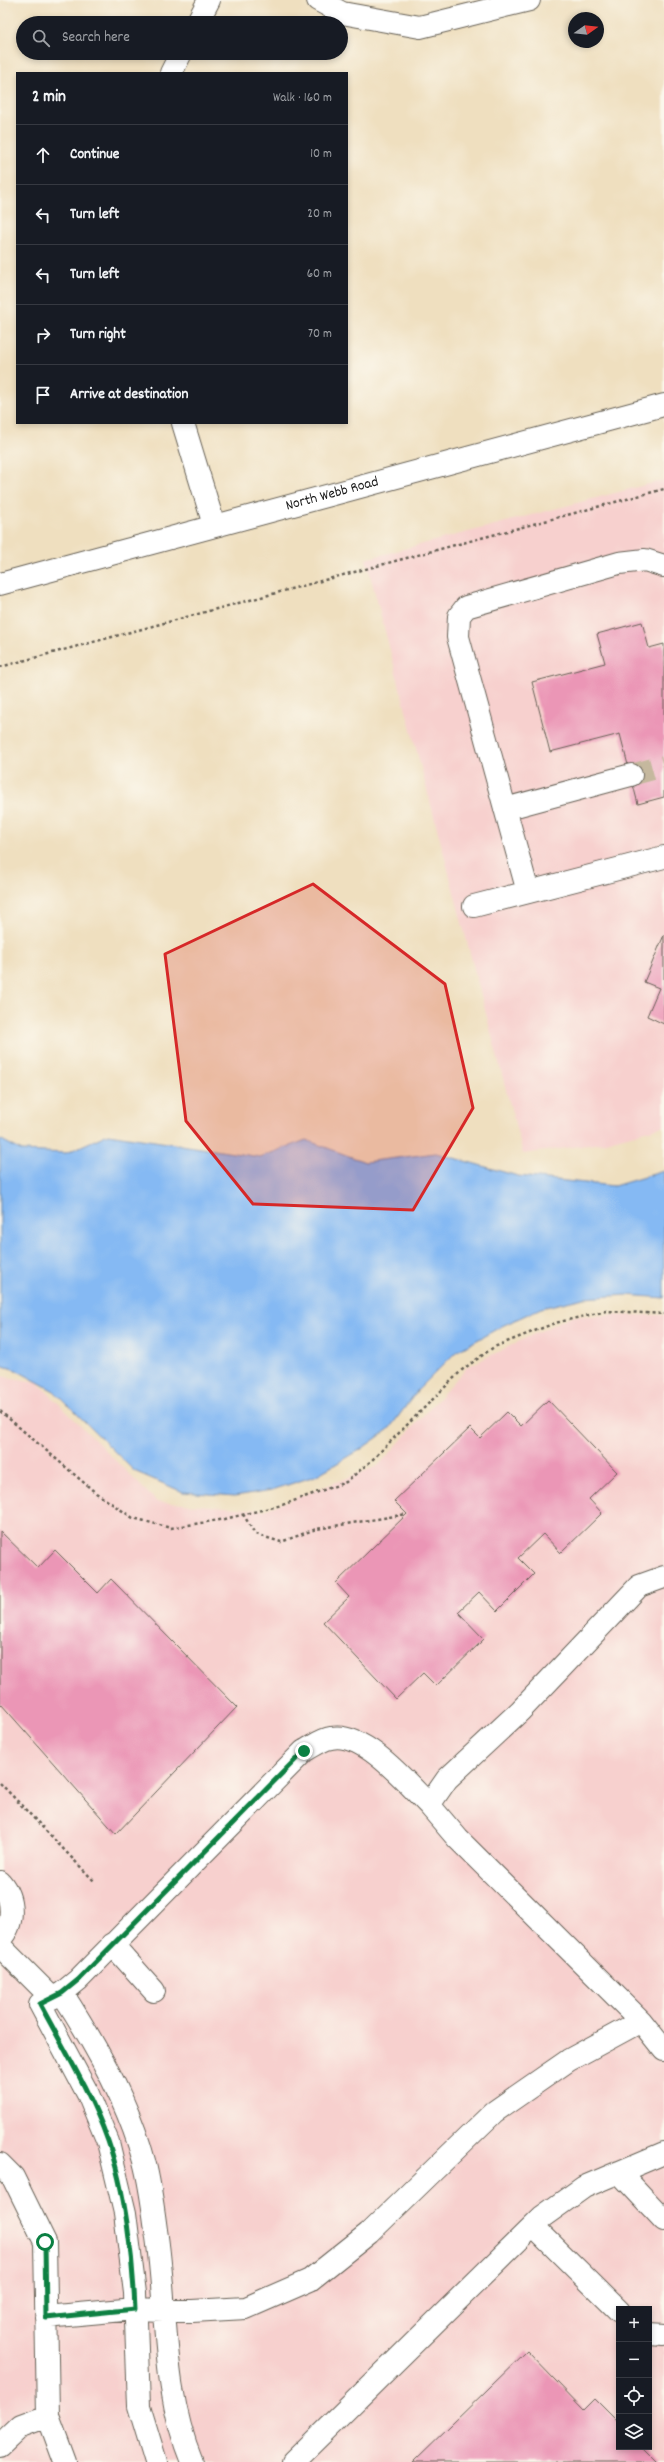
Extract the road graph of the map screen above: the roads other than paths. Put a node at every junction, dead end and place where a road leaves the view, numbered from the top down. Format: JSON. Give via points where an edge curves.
{"nodes":[{"id":1,"x":209,"y":0,"type":"edge"},
{"id":2,"x":318,"y":0,"type":"edge"},
{"id":3,"x":529,"y":0,"type":"edge"},
{"id":4,"x":201,"y":16,"type":"edge"},
{"id":5,"x":178,"y":60,"type":"edge"},
{"id":6,"x":172,"y":72,"type":"edge"},
{"id":7,"x":664,"y":405,"type":"edge"},
{"id":8,"x":183,"y":424,"type":"edge"},
{"id":9,"x":214,"y":525,"type":"junction"},
{"id":10,"x":664,"y":566,"type":"edge"},
{"id":11,"x":0,"y":584,"type":"edge"},
{"id":12,"x":631,"y":775,"type":"tunnel mouth"},
{"id":13,"x":505,"y":808,"type":"junction"},
{"id":14,"x":664,"y":857,"type":"edge"},
{"id":15,"x":528,"y":892,"type":"junction"},
{"id":16,"x":474,"y":906,"type":"dead end"},
{"id":17,"x":664,"y":1577,"type":"edge"},
{"id":18,"x":429,"y":1805,"type":"junction"},
{"id":19,"x":0,"y":1882,"type":"edge"},
{"id":20,"x":0,"y":1940,"type":"edge"},
{"id":21,"x":112,"y":1944,"type":"junction"},
{"id":22,"x":0,"y":1946,"type":"edge"},
{"id":23,"x":154,"y":1991,"type":"dead end"},
{"id":24,"x":57,"y":1995,"type":"junction"},
{"id":25,"x":641,"y":2021,"type":"junction"},
{"id":26,"x":664,"y":2050,"type":"edge"},
{"id":27,"x":664,"y":2153,"type":"edge"},
{"id":28,"x":0,"y":2164,"type":"edge"},
{"id":29,"x":620,"y":2172,"type":"junction"},
{"id":30,"x":664,"y":2220,"type":"edge"},
{"id":31,"x":533,"y":2226,"type":"junction"},
{"id":32,"x":616,"y":2308,"type":"edge"},
{"id":33,"x":135,"y":2309,"type":"junction"},
{"id":34,"x":163,"y":2311,"type":"junction"},
{"id":35,"x":46,"y":2318,"type":"junction"},
{"id":36,"x":652,"y":2334,"type":"edge"},
{"id":37,"x":664,"y":2335,"type":"edge"},
{"id":38,"x":48,"y":2416,"type":"junction"},
{"id":39,"x":0,"y":2446,"type":"edge"},
{"id":40,"x":65,"y":2462,"type":"edge"},
{"id":41,"x":156,"y":2462,"type":"edge"},
{"id":42,"x":192,"y":2462,"type":"edge"},
{"id":43,"x":293,"y":2462,"type":"edge"}],
"edges":[{"from":1,"to":4,"type":"main road"},
{"from":2,"to":3,"type":"main road","via":[[342,13],[420,27]]},
{"from":5,"to":6,"type":"main road"},
{"from":7,"to":9,"type":"main road","name":"North Webb Road"},
{"from":8,"to":9,"type":"main road"},
{"from":9,"to":11,"type":"main road","name":"North Webb Road"},
{"from":10,"to":13,"type":"main road","via":[[645,560],[619,563],[466,607],[459,616],[458,637]]},
{"from":12,"to":13,"type":"main road"},
{"from":13,"to":15,"type":"main road"},
{"from":14,"to":15,"type":"main road"},
{"from":15,"to":16,"type":"main road"},
{"from":17,"to":18,"type":"main road","via":[[639,1586],[520,1711],[447,1779]]},
{"from":18,"to":21,"type":"main road","via":[[389,1765],[357,1741],[332,1737],[304,1751]]},
{"from":18,"to":25,"type":"main road","via":[[458,1839]]},
{"from":19,"to":20,"type":"main road","via":[[10,1900],[11,1914]]},
{"from":21,"to":23,"type":"main road"},
{"from":21,"to":24,"type":"main road"},
{"from":22,"to":24,"type":"main road"},
{"from":24,"to":33,"type":"main road","via":[[40,2004],[88,2094],[108,2142],[125,2213]]},
{"from":24,"to":34,"type":"main road","via":[[81,2022],[117,2089],[144,2161],[156,2230]]},
{"from":25,"to":26,"type":"main road"},
{"from":25,"to":34,"type":"main road","via":[[569,2060],[494,2112],[369,2233],[310,2280],[246,2308]]},
{"from":27,"to":29,"type":"main road"},
{"from":28,"to":35,"type":"main road","via":[[13,2177],[45,2242]]},
{"from":29,"to":30,"type":"main road"},
{"from":29,"to":31,"type":"main road","via":[[584,2187]]},
{"from":31,"to":32,"type":"main road"},
{"from":31,"to":43,"type":"main road"},
{"from":33,"to":34,"type":"main road"},
{"from":33,"to":35,"type":"main road"},
{"from":33,"to":41,"type":"main road","via":[[139,2406]]},
{"from":34,"to":42,"type":"main road","via":[[169,2378],[181,2436]]},
{"from":35,"to":38,"type":"main road"},
{"from":36,"to":37,"type":"main road"},
{"from":38,"to":39,"type":"main road","via":[[21,2426]]},
{"from":38,"to":40,"type":"main road"}]}
